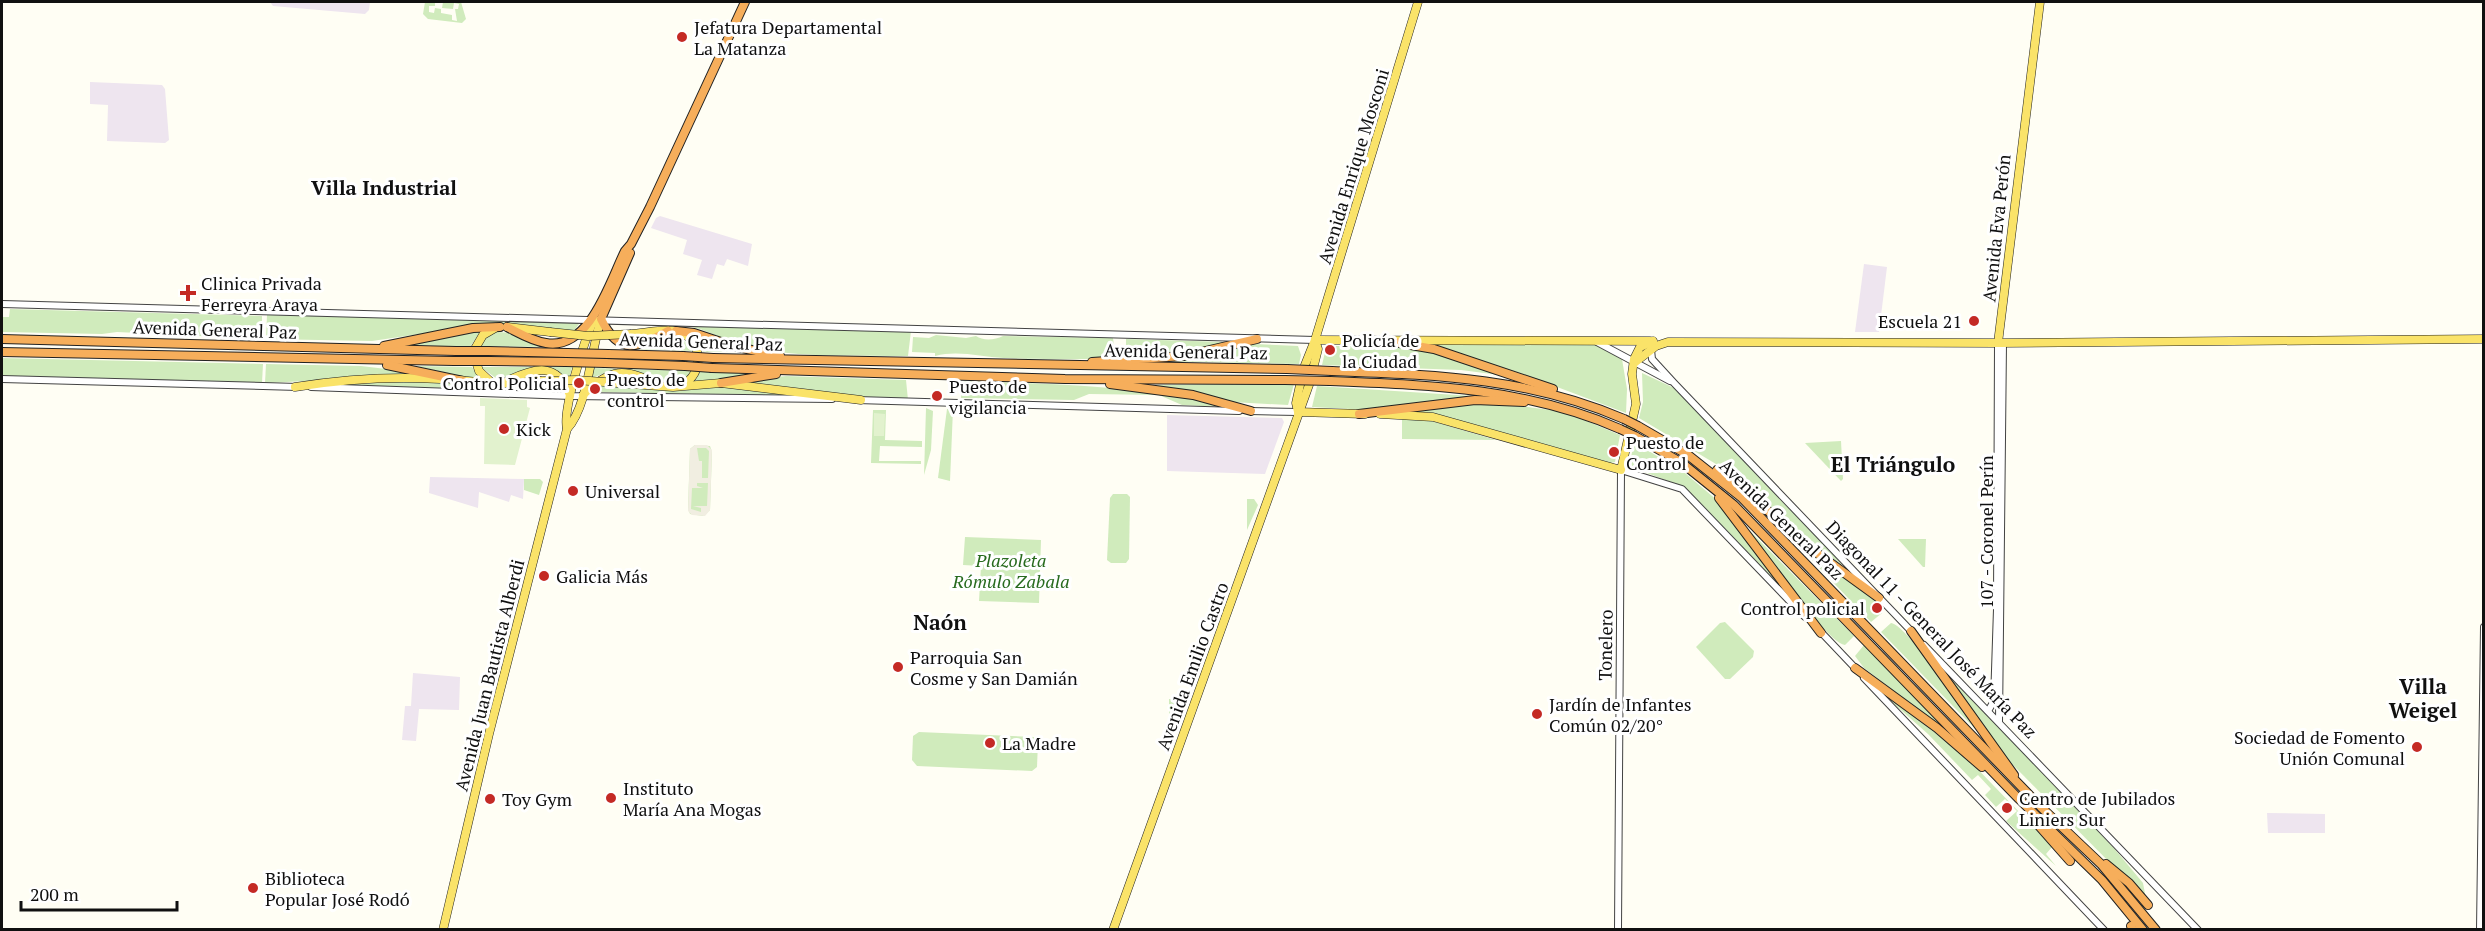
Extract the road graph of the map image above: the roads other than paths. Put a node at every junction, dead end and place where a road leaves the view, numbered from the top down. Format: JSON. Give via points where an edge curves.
{"nodes":[{"id":1,"x":745,"y":2,"type":"edge"},
{"id":2,"x":1418,"y":2,"type":"edge"},
{"id":3,"x":2040,"y":2,"type":"edge"},
{"id":4,"x":2,"y":304,"type":"edge"},
{"id":5,"x":597,"y":319,"type":"junction"},
{"id":6,"x":504,"y":327,"type":"junction"},
{"id":7,"x":672,"y":331,"type":"junction"},
{"id":8,"x":2,"y":339,"type":"edge"},
{"id":9,"x":1257,"y":339,"type":"junction"},
{"id":10,"x":2484,"y":339,"type":"edge"},
{"id":11,"x":1315,"y":340,"type":"junction"},
{"id":12,"x":1594,"y":340,"type":"junction"},
{"id":13,"x":1388,"y":341,"type":"junction"},
{"id":14,"x":2000,"y":343,"type":"junction"},
{"id":15,"x":1653,"y":344,"type":"junction"},
{"id":16,"x":357,"y":350,"type":"junction"},
{"id":17,"x":2,"y":352,"type":"edge"},
{"id":18,"x":357,"y":360,"type":"junction"},
{"id":19,"x":801,"y":361,"type":"junction"},
{"id":20,"x":1634,"y":363,"type":"junction"},
{"id":21,"x":1305,"y":365,"type":"dead end"},
{"id":22,"x":1314,"y":365,"type":"dead end"},
{"id":23,"x":1051,"y":366,"type":"junction"},
{"id":24,"x":797,"y":371,"type":"junction"},
{"id":25,"x":1065,"y":379,"type":"junction"},
{"id":26,"x":2,"y":380,"type":"edge"},
{"id":27,"x":463,"y":381,"type":"junction"},
{"id":28,"x":503,"y":383,"type":"junction"},
{"id":29,"x":721,"y":383,"type":"junction"},
{"id":30,"x":1674,"y":383,"type":"junction"},
{"id":31,"x":494,"y":384,"type":"junction"},
{"id":32,"x":1300,"y":385,"type":"dead end"},
{"id":33,"x":1310,"y":385,"type":"dead end"},
{"id":34,"x":295,"y":387,"type":"junction"},
{"id":35,"x":663,"y":387,"type":"junction"},
{"id":36,"x":674,"y":387,"type":"junction"},
{"id":37,"x":571,"y":396,"type":"junction"},
{"id":38,"x":582,"y":396,"type":"junction"},
{"id":39,"x":861,"y":400,"type":"junction"},
{"id":40,"x":1576,"y":400,"type":"junction"},
{"id":41,"x":1557,"y":405,"type":"junction"},
{"id":42,"x":1251,"y":411,"type":"junction"},
{"id":43,"x":1298,"y":412,"type":"junction"},
{"id":44,"x":1359,"y":414,"type":"junction"},
{"id":45,"x":567,"y":429,"type":"junction"},
{"id":46,"x":1688,"y":455,"type":"junction"},
{"id":47,"x":1682,"y":463,"type":"junction"},
{"id":48,"x":1621,"y":470,"type":"junction"},
{"id":49,"x":1852,"y":573,"type":"junction"},
{"id":50,"x":1879,"y":598,"type":"joint"},
{"id":51,"x":2484,"y":627,"type":"edge"},
{"id":52,"x":1911,"y":631,"type":"junction"},
{"id":53,"x":1821,"y":633,"type":"junction"},
{"id":54,"x":1855,"y":668,"type":"junction"},
{"id":55,"x":1988,"y":711,"type":"junction"},
{"id":56,"x":1999,"y":722,"type":"junction"},
{"id":57,"x":2023,"y":788,"type":"junction"},
{"id":58,"x":2016,"y":796,"type":"junction"},
{"id":59,"x":2073,"y":838,"type":"junction"},
{"id":60,"x":2070,"y":861,"type":"dead end"},
{"id":61,"x":2148,"y":905,"type":"dead end"},
{"id":62,"x":443,"y":930,"type":"edge"},
{"id":63,"x":1113,"y":930,"type":"edge"},
{"id":64,"x":1618,"y":930,"type":"edge"},
{"id":65,"x":2104,"y":930,"type":"edge"},
{"id":66,"x":2143,"y":930,"type":"edge"},
{"id":67,"x":2156,"y":930,"type":"edge"},
{"id":68,"x":2198,"y":930,"type":"edge"},
{"id":69,"x":2480,"y":930,"type":"edge"}],
"edges":[{"from":1,"to":5,"type":"highway"},
{"from":2,"to":11,"type":"main road","name":"Avenida Enrique Mosconi"},
{"from":3,"to":14,"type":"main road","name":"Avenida Eva Perón"},
{"from":4,"to":5,"type":"street","name":"Avenida General Paz"},
{"from":5,"to":6,"type":"highway","via":[[559,344],[541,342]]},
{"from":5,"to":7,"type":"highway","via":[[611,337],[625,346]]},
{"from":5,"to":9,"type":"street","name":"Avenida General Paz"},
{"from":5,"to":37,"type":"main road","name":"Avenida Juan Bautista Alberdi"},
{"from":5,"to":38,"type":"main road","name":"Avenida Juan Bautista Alberdi"},
{"from":6,"to":7,"type":"main road","bridge":true,"via":[[588,336]]},
{"from":6,"to":16,"type":"highway","via":[[473,328]]},
{"from":6,"to":31,"type":"main road","via":[[483,335],[473,352],[481,374]]},
{"from":7,"to":19,"type":"highway","via":[[694,333]]},
{"from":7,"to":36,"type":"main road","via":[[690,341],[699,358],[690,379]]},
{"from":8,"to":16,"type":"highway","name":"Avenida General Paz"},
{"from":9,"to":11,"type":"street","name":"Avenida General Paz"},
{"from":9,"to":23,"type":"highway","via":[[1184,356]]},
{"from":10,"to":14,"type":"main road"},
{"from":11,"to":13,"type":"main road","name":"Avenida General Paz"},
{"from":11,"to":21,"type":"main road"},
{"from":11,"to":22,"type":"main road","via":[[1318,349]]},
{"from":12,"to":13,"type":"main road","name":"Avenida General Paz"},
{"from":12,"to":15,"type":"main road","name":"Avenida General Paz"},
{"from":12,"to":20,"type":"street"},
{"from":13,"to":40,"type":"highway","via":[[1434,349],[1542,384]]},
{"from":14,"to":15,"type":"main road"},
{"from":14,"to":55,"type":"street","name":"107 - Coronel Perín","via":[[1997,609],[1994,701]]},
{"from":14,"to":56,"type":"street","name":"107 - Coronel Perín"},
{"from":15,"to":20,"type":"main road"},
{"from":15,"to":30,"type":"street","name":"Diagonal 11 - General José María Paz","via":[[1652,359]]},
{"from":16,"to":19,"type":"highway","name":"Avenida General Paz","bridge":true,"via":[[567,352]]},
{"from":17,"to":18,"type":"highway","name":"Avenida General Paz"},
{"from":18,"to":24,"type":"highway","name":"Avenida General Paz","bridge":true,"via":[[566,362]]},
{"from":18,"to":27,"type":"highway","via":[[423,370]]},
{"from":19,"to":23,"type":"highway","name":"Avenida General Paz"},
{"from":20,"to":30,"type":"street"},
{"from":20,"to":48,"type":"main road","name":"Tonelero","via":[[1636,404]]},
{"from":23,"to":40,"type":"highway","name":"Avenida General Paz","bridge":true,"via":[[1287,369],[1488,380]]},
{"from":24,"to":25,"type":"highway","name":"Avenida General Paz"},
{"from":24,"to":29,"type":"highway"},
{"from":25,"to":41,"type":"highway","name":"Avenida General Paz","bridge":true,"via":[[1330,381],[1485,390]]},
{"from":25,"to":42,"type":"highway","via":[[1193,395]]},
{"from":26,"to":34,"type":"street"},
{"from":27,"to":31,"type":"main road"},
{"from":27,"to":34,"type":"main road","via":[[405,377]]},
{"from":28,"to":31,"type":"main road"},
{"from":28,"to":35,"type":"main road","bridge":true,"via":[[576,380]]},
{"from":28,"to":37,"type":"main road","via":[[532,371],[547,371],[563,380]]},
{"from":29,"to":36,"type":"main road"},
{"from":29,"to":39,"type":"main road"},
{"from":30,"to":49,"type":"street","name":"Diagonal 11 - General José María Paz"},
{"from":32,"to":43,"type":"main road","name":"Avenida Emilio Castro"},
{"from":33,"to":43,"type":"main road","name":"Avenida Emilio Castro"},
{"from":34,"to":37,"type":"street"},
{"from":35,"to":36,"type":"main road"},
{"from":35,"to":38,"type":"main road","via":[[634,374],[618,372],[604,376]]},
{"from":37,"to":38,"type":"street"},
{"from":37,"to":45,"type":"main road","name":"Avenida Juan Bautista Alberdi"},
{"from":38,"to":39,"type":"street"},
{"from":38,"to":45,"type":"main road","name":"Avenida Juan Bautista Alberdi"},
{"from":39,"to":42,"type":"street"},
{"from":40,"to":46,"type":"highway","name":"Avenida General Paz","bridge":true,"via":[[1624,419]]},
{"from":41,"to":44,"type":"highway","via":[[1475,400]]},
{"from":41,"to":47,"type":"highway","name":"Avenida General Paz","bridge":true,"via":[[1620,429]]},
{"from":42,"to":43,"type":"street"},
{"from":43,"to":44,"type":"main road"},
{"from":43,"to":63,"type":"main road","name":"Avenida Emilio Castro"},
{"from":44,"to":48,"type":"main road","via":[[1433,417]]},
{"from":45,"to":62,"type":"main road","name":"Avenida Juan Bautista Alberdi"},
{"from":46,"to":49,"type":"highway","via":[[1732,480],[1802,541]]},
{"from":46,"to":57,"type":"highway","name":"Avenida General Paz","via":[[1741,497]]},
{"from":47,"to":53,"type":"highway","via":[[1734,514]]},
{"from":47,"to":58,"type":"highway","name":"Avenida General Paz","via":[[1734,505]]},
{"from":48,"to":53,"type":"street","via":[[1682,489]]},
{"from":48,"to":64,"type":"street","name":"Tonelero"},
{"from":49,"to":50,"type":"highway"},
{"from":50,"to":52,"type":"street","name":"Diagonal 11 - General José María Paz"},
{"from":51,"to":69,"type":"street"},
{"from":52,"to":55,"type":"street","name":"Diagonal 11 - General José María Paz"},
{"from":52,"to":57,"type":"highway"},
{"from":53,"to":54,"type":"street"},
{"from":54,"to":58,"type":"highway","via":[[1937,728]]},
{"from":54,"to":65,"type":"street"},
{"from":55,"to":56,"type":"street","name":"Diagonal 11 - General José María Paz"},
{"from":56,"to":68,"type":"street","name":"Diagonal 11 - General José María Paz"},
{"from":57,"to":59,"type":"highway","name":"Avenida General Paz"},
{"from":58,"to":60,"type":"highway"},
{"from":58,"to":66,"type":"highway","name":"Avenida General Paz","via":[[2102,880]]},
{"from":59,"to":61,"type":"highway","via":[[2120,875]]},
{"from":59,"to":67,"type":"highway","name":"Avenida General Paz","via":[[2121,886]]}]}
